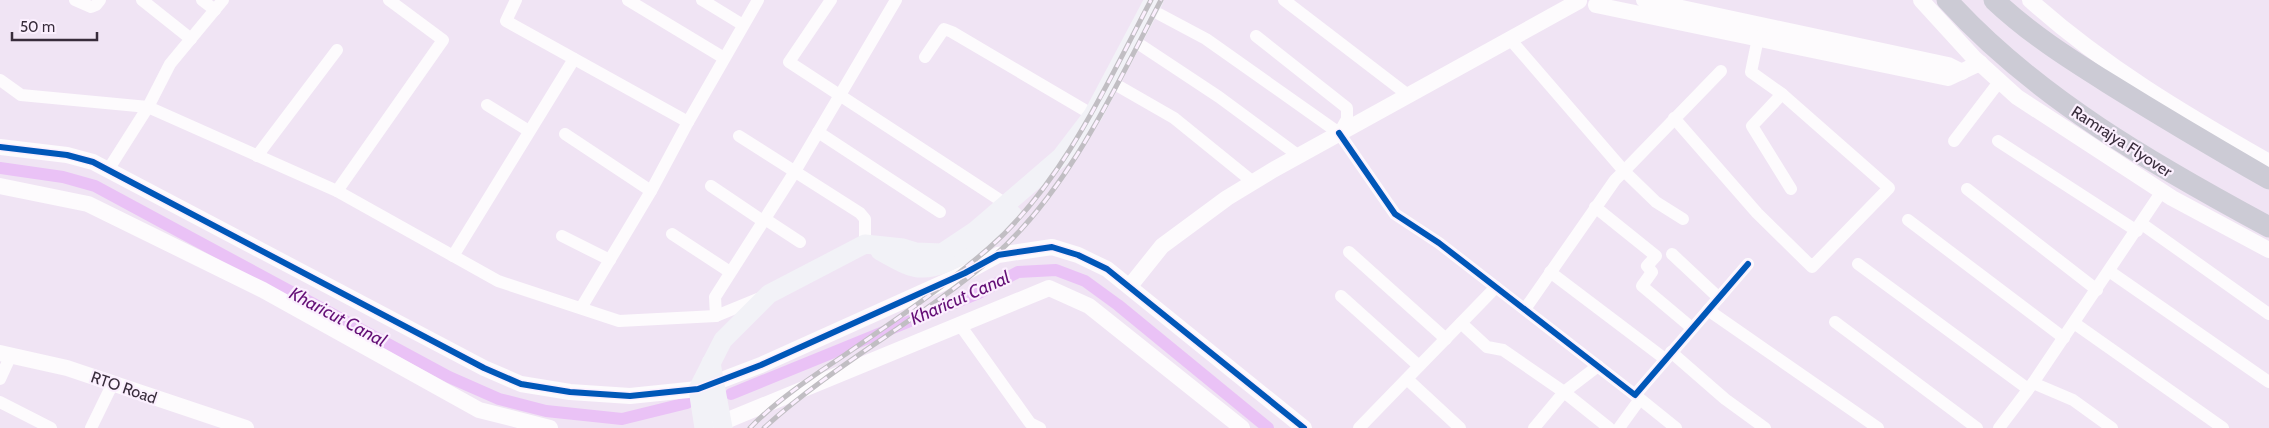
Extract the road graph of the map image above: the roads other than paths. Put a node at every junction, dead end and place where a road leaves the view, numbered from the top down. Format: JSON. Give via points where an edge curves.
{"nodes":[{"id":1,"x":75,"y":0,"type":"edge"},
{"id":2,"x":100,"y":0,"type":"edge"},
{"id":3,"x":142,"y":0,"type":"edge"},
{"id":4,"x":202,"y":0,"type":"edge"},
{"id":5,"x":389,"y":0,"type":"edge"},
{"id":6,"x":516,"y":0,"type":"edge"},
{"id":7,"x":628,"y":0,"type":"edge"},
{"id":8,"x":702,"y":0,"type":"edge"},
{"id":9,"x":758,"y":0,"type":"edge"},
{"id":10,"x":831,"y":0,"type":"edge"},
{"id":11,"x":896,"y":0,"type":"edge"},
{"id":12,"x":1284,"y":0,"type":"edge"},
{"id":13,"x":1577,"y":0,"type":"edge"},
{"id":14,"x":1644,"y":0,"type":"edge"},
{"id":15,"x":1920,"y":0,"type":"edge"},
{"id":16,"x":1947,"y":0,"type":"edge"},
{"id":17,"x":1994,"y":0,"type":"edge"},
{"id":18,"x":1599,"y":3,"type":"edge"},
{"id":19,"x":2040,"y":3,"type":"edge"},
{"id":20,"x":219,"y":5,"type":"edge"},
{"id":21,"x":1160,"y":5,"type":"edge"},
{"id":22,"x":743,"y":25,"type":"junction"},
{"id":23,"x":1256,"y":36,"type":"dead end"},
{"id":24,"x":1509,"y":38,"type":"junction"},
{"id":25,"x":1758,"y":38,"type":"junction"},
{"id":26,"x":191,"y":40,"type":"junction"},
{"id":27,"x":1985,"y":40,"type":"junction"},
{"id":28,"x":1142,"y":46,"type":"junction"},
{"id":29,"x":337,"y":50,"type":"dead end"},
{"id":30,"x":925,"y":57,"type":"dead end"},
{"id":31,"x":724,"y":58,"type":"junction"},
{"id":32,"x":574,"y":59,"type":"junction"},
{"id":33,"x":1980,"y":63,"type":"junction"},
{"id":34,"x":1721,"y":71,"type":"dead end"},
{"id":35,"x":1962,"y":72,"type":"junction"},
{"id":36,"x":0,"y":80,"type":"edge"},
{"id":37,"x":2000,"y":83,"type":"junction"},
{"id":38,"x":1120,"y":87,"type":"junction"},
{"id":39,"x":840,"y":94,"type":"junction"},
{"id":40,"x":1782,"y":94,"type":"junction"},
{"id":41,"x":1408,"y":95,"type":"junction"},
{"id":42,"x":487,"y":105,"type":"dead end"},
{"id":43,"x":148,"y":107,"type":"junction"},
{"id":44,"x":1093,"y":115,"type":"junction"},
{"id":45,"x":1674,"y":118,"type":"junction"},
{"id":46,"x":688,"y":122,"type":"junction"},
{"id":47,"x":529,"y":131,"type":"junction"},
{"id":48,"x":818,"y":132,"type":"junction"},
{"id":49,"x":1339,"y":133,"type":"junction"},
{"id":50,"x":565,"y":134,"type":"dead end"},
{"id":51,"x":739,"y":136,"type":"dead end"},
{"id":52,"x":1998,"y":141,"type":"dead end"},
{"id":53,"x":1954,"y":142,"type":"dead end"},
{"id":54,"x":2208,"y":144,"type":"junction"},
{"id":55,"x":0,"y":147,"type":"edge"},
{"id":56,"x":2245,"y":148,"type":"junction"},
{"id":57,"x":257,"y":156,"type":"junction"},
{"id":58,"x":1299,"y":156,"type":"junction"},
{"id":59,"x":108,"y":170,"type":"junction"},
{"id":60,"x":2265,"y":170,"type":"edge"},
{"id":61,"x":1624,"y":171,"type":"junction"},
{"id":62,"x":794,"y":173,"type":"junction"},
{"id":63,"x":1253,"y":182,"type":"junction"},
{"id":64,"x":0,"y":186,"type":"edge"},
{"id":65,"x":711,"y":186,"type":"dead end"},
{"id":66,"x":1791,"y":189,"type":"dead end"},
{"id":67,"x":1967,"y":189,"type":"dead end"},
{"id":68,"x":337,"y":191,"type":"junction"},
{"id":69,"x":651,"y":191,"type":"junction"},
{"id":70,"x":2162,"y":191,"type":"junction"},
{"id":71,"x":1006,"y":204,"type":"junction"},
{"id":72,"x":1595,"y":208,"type":"junction"},
{"id":73,"x":940,"y":212,"type":"dead end"},
{"id":74,"x":1683,"y":219,"type":"dead end"},
{"id":75,"x":764,"y":220,"type":"junction"},
{"id":76,"x":1908,"y":220,"type":"dead end"},
{"id":77,"x":2269,"y":227,"type":"edge"},
{"id":78,"x":2139,"y":228,"type":"junction"},
{"id":79,"x":992,"y":233,"type":"junction"},
{"id":80,"x":672,"y":234,"type":"dead end"},
{"id":81,"x":562,"y":236,"type":"dead end"},
{"id":82,"x":800,"y":242,"type":"dead end"},
{"id":83,"x":865,"y":244,"type":"junction"},
{"id":84,"x":2269,"y":250,"type":"edge"},
{"id":85,"x":1349,"y":252,"type":"dead end"},
{"id":86,"x":1672,"y":254,"type":"dead end"},
{"id":87,"x":998,"y":255,"type":"junction"},
{"id":88,"x":452,"y":256,"type":"junction"},
{"id":89,"x":610,"y":260,"type":"junction"},
{"id":90,"x":1748,"y":264,"type":"dead end"},
{"id":91,"x":1858,"y":264,"type":"dead end"},
{"id":92,"x":2109,"y":271,"type":"junction"},
{"id":93,"x":730,"y":272,"type":"junction"},
{"id":94,"x":1550,"y":272,"type":"junction"},
{"id":95,"x":1130,"y":286,"type":"junction"},
{"id":96,"x":1496,"y":287,"type":"junction"},
{"id":97,"x":2097,"y":290,"type":"junction"},
{"id":98,"x":769,"y":294,"type":"junction"},
{"id":99,"x":1341,"y":296,"type":"dead end"},
{"id":100,"x":1719,"y":298,"type":"junction"},
{"id":101,"x":581,"y":308,"type":"junction"},
{"id":102,"x":1525,"y":310,"type":"junction"},
{"id":103,"x":1708,"y":310,"type":"junction"},
{"id":104,"x":2269,"y":314,"type":"edge"},
{"id":105,"x":716,"y":316,"type":"junction"},
{"id":106,"x":1835,"y":322,"type":"dead end"},
{"id":107,"x":1461,"y":323,"type":"junction"},
{"id":108,"x":2074,"y":323,"type":"junction"},
{"id":109,"x":960,"y":325,"type":"junction"},
{"id":110,"x":1692,"y":328,"type":"junction"},
{"id":111,"x":2064,"y":338,"type":"junction"},
{"id":112,"x":1446,"y":339,"type":"junction"},
{"id":113,"x":6,"y":354,"type":"edge"},
{"id":114,"x":1668,"y":355,"type":"junction"},
{"id":115,"x":1419,"y":366,"type":"junction"},
{"id":116,"x":1598,"y":366,"type":"junction"},
{"id":117,"x":0,"y":379,"type":"edge"},
{"id":118,"x":1407,"y":379,"type":"junction"},
{"id":119,"x":2269,"y":382,"type":"edge"},
{"id":120,"x":113,"y":383,"type":"junction"},
{"id":121,"x":706,"y":386,"type":"junction"},
{"id":122,"x":2030,"y":386,"type":"junction"},
{"id":123,"x":1564,"y":392,"type":"junction"},
{"id":124,"x":1638,"y":397,"type":"junction"},
{"id":125,"x":0,"y":402,"type":"edge"},
{"id":126,"x":718,"y":426,"type":"edge"},
{"id":127,"x":2003,"y":426,"type":"edge"},
{"id":128,"x":51,"y":428,"type":"edge"},
{"id":129,"x":91,"y":428,"type":"edge"},
{"id":130,"x":246,"y":428,"type":"edge"},
{"id":131,"x":550,"y":428,"type":"edge"},
{"id":132,"x":704,"y":428,"type":"edge"},
{"id":133,"x":1040,"y":428,"type":"edge"},
{"id":134,"x":1242,"y":428,"type":"edge"},
{"id":135,"x":1304,"y":428,"type":"edge"},
{"id":136,"x":1359,"y":428,"type":"edge"},
{"id":137,"x":1460,"y":428,"type":"edge"},
{"id":138,"x":1534,"y":428,"type":"edge"},
{"id":139,"x":1609,"y":428,"type":"edge"},
{"id":140,"x":1619,"y":428,"type":"edge"},
{"id":141,"x":1676,"y":428,"type":"edge"},
{"id":142,"x":1765,"y":428,"type":"edge"},
{"id":143,"x":1878,"y":428,"type":"edge"},
{"id":144,"x":1977,"y":428,"type":"edge"},
{"id":145,"x":2112,"y":428,"type":"edge"},
{"id":146,"x":2223,"y":428,"type":"edge"}],
"edges":[{"from":1,"to":2,"type":"street","via":[[91,7]]},
{"from":3,"to":26,"type":"street"},
{"from":4,"to":20,"type":"street"},
{"from":5,"to":68,"type":"street","via":[[443,40]]},
{"from":6,"to":32,"type":"street","via":[[506,21]]},
{"from":7,"to":31,"type":"street"},
{"from":8,"to":22,"type":"street"},
{"from":9,"to":22,"type":"street"},
{"from":10,"to":39,"type":"street","via":[[789,62]]},
{"from":11,"to":39,"type":"street"},
{"from":12,"to":41,"type":"street"},
{"from":13,"to":18,"type":"street","via":[[1589,7]]},
{"from":13,"to":24,"type":"street"},
{"from":14,"to":35,"type":"street","via":[[1948,65]]},
{"from":15,"to":33,"type":"street"},
{"from":16,"to":27,"type":"main road","name":"Ramrajya Flyover"},
{"from":17,"to":54,"type":"main road","via":[[2020,24],[2074,61]]},
{"from":18,"to":25,"type":"street"},
{"from":19,"to":56,"type":"street","via":[[2106,61],[2157,96]]},
{"from":20,"to":26,"type":"street"},
{"from":21,"to":28,"type":"main road"},
{"from":21,"to":44,"type":"main road"},
{"from":21,"to":49,"type":"street"},
{"from":22,"to":31,"type":"street"},
{"from":23,"to":49,"type":"street","via":[[1347,108],[1347,119]]},
{"from":24,"to":41,"type":"street"},
{"from":24,"to":61,"type":"street"},
{"from":25,"to":35,"type":"street","via":[[1948,78]]},
{"from":25,"to":40,"type":"street","via":[[1751,72]]},
{"from":26,"to":43,"type":"street","via":[[170,64]]},
{"from":27,"to":33,"type":"street"},
{"from":27,"to":77,"type":"main road","name":"Ramrajya Flyover","via":[[2039,86],[2172,175]]},
{"from":28,"to":38,"type":"main road"},
{"from":28,"to":58,"type":"street"},
{"from":29,"to":57,"type":"street"},
{"from":30,"to":44,"type":"street","via":[[944,29]]},
{"from":31,"to":46,"type":"street"},
{"from":32,"to":46,"type":"street"},
{"from":32,"to":47,"type":"street"},
{"from":33,"to":35,"type":"street"},
{"from":33,"to":37,"type":"street"},
{"from":34,"to":45,"type":"street"},
{"from":36,"to":43,"type":"street","via":[[21,95]]},
{"from":37,"to":53,"type":"street"},
{"from":37,"to":70,"type":"street"},
{"from":38,"to":63,"type":"street","via":[[1174,118]]},
{"from":38,"to":79,"type":"main road","via":[[1102,120],[1068,164]]},
{"from":39,"to":48,"type":"street"},
{"from":39,"to":71,"type":"street"},
{"from":40,"to":45,"type":"street","via":[[1889,188],[1812,268],[1757,213]]},
{"from":40,"to":66,"type":"street","via":[[1752,126]]},
{"from":41,"to":49,"type":"street"},
{"from":42,"to":47,"type":"street"},
{"from":43,"to":57,"type":"street"},
{"from":43,"to":59,"type":"street"},
{"from":44,"to":71,"type":"main road","via":[[1061,157]]},
{"from":45,"to":61,"type":"street"},
{"from":46,"to":69,"type":"street"},
{"from":47,"to":88,"type":"street"},
{"from":48,"to":62,"type":"street"},
{"from":48,"to":73,"type":"street"},
{"from":49,"to":58,"type":"street"},
{"from":49,"to":96,"type":"street","via":[[1395,214]]},
{"from":50,"to":69,"type":"street"},
{"from":51,"to":62,"type":"street"},
{"from":52,"to":78,"type":"street"},
{"from":54,"to":56,"type":"main road"},
{"from":54,"to":60,"type":"main road"},
{"from":55,"to":59,"type":"street","via":[[67,155]]},
{"from":56,"to":60,"type":"street"},
{"from":57,"to":68,"type":"street"},
{"from":58,"to":63,"type":"street"},
{"from":59,"to":121,"type":"street","via":[[484,368],[521,384],[570,392],[630,396]]},
{"from":61,"to":72,"type":"street"},
{"from":61,"to":74,"type":"street","via":[[1656,202]]},
{"from":62,"to":75,"type":"street"},
{"from":62,"to":83,"type":"street","via":[[860,213],[864,219]]},
{"from":63,"to":95,"type":"street","via":[[1162,246]]},
{"from":64,"to":131,"type":"street","via":[[88,204],[263,290],[479,410]]},
{"from":65,"to":75,"type":"street"},
{"from":67,"to":97,"type":"street"},
{"from":68,"to":88,"type":"street"},
{"from":69,"to":89,"type":"street"},
{"from":70,"to":78,"type":"street"},
{"from":70,"to":84,"type":"street"},
{"from":71,"to":83,"type":"main road","via":[[975,231],[942,253]]},
{"from":72,"to":94,"type":"street"},
{"from":72,"to":110,"type":"street","via":[[1656,256],[1646,266],[1652,272],[1642,286]]},
{"from":75,"to":82,"type":"street"},
{"from":75,"to":93,"type":"street"},
{"from":76,"to":111,"type":"street"},
{"from":78,"to":92,"type":"street"},
{"from":78,"to":104,"type":"street"},
{"from":79,"to":83,"type":"main road","via":[[975,247],[946,262],[923,268],[904,263]]},
{"from":79,"to":87,"type":"street"},
{"from":80,"to":93,"type":"street"},
{"from":81,"to":89,"type":"street"},
{"from":83,"to":98,"type":"main road"},
{"from":85,"to":112,"type":"street"},
{"from":86,"to":100,"type":"street"},
{"from":87,"to":95,"type":"street","via":[[1052,247],[1107,269]]},
{"from":87,"to":121,"type":"street","via":[[966,273],[761,365]]},
{"from":88,"to":101,"type":"street","via":[[498,281]]},
{"from":89,"to":101,"type":"street"},
{"from":90,"to":100,"type":"street"},
{"from":91,"to":122,"type":"street"},
{"from":92,"to":97,"type":"street"},
{"from":92,"to":119,"type":"street"},
{"from":93,"to":105,"type":"street","via":[[715,297]]},
{"from":94,"to":102,"type":"street"},
{"from":94,"to":114,"type":"street"},
{"from":95,"to":135,"type":"street"},
{"from":96,"to":102,"type":"street"},
{"from":96,"to":107,"type":"street"},
{"from":97,"to":108,"type":"street"},
{"from":98,"to":105,"type":"street"},
{"from":98,"to":121,"type":"main road","via":[[723,340],[711,364]]},
{"from":99,"to":115,"type":"street"},
{"from":100,"to":103,"type":"street"},
{"from":101,"to":105,"type":"street","via":[[619,321]]},
{"from":102,"to":116,"type":"street"},
{"from":103,"to":110,"type":"street"},
{"from":103,"to":143,"type":"street"},
{"from":106,"to":144,"type":"street"},
{"from":107,"to":112,"type":"street"},
{"from":107,"to":123,"type":"street","via":[[1487,347],[1504,350]]},
{"from":108,"to":111,"type":"street"},
{"from":108,"to":146,"type":"street"},
{"from":109,"to":126,"type":"street"},
{"from":109,"to":133,"type":"street","via":[[1030,423]]},
{"from":109,"to":134,"type":"street","via":[[1049,288],[1089,306]]},
{"from":110,"to":114,"type":"street"},
{"from":111,"to":122,"type":"street"},
{"from":112,"to":115,"type":"street"},
{"from":113,"to":117,"type":"street"},
{"from":113,"to":120,"type":"street","name":"RTO Road"},
{"from":114,"to":124,"type":"street"},
{"from":114,"to":142,"type":"street"},
{"from":115,"to":118,"type":"street"},
{"from":116,"to":123,"type":"street"},
{"from":116,"to":124,"type":"street"},
{"from":118,"to":136,"type":"street"},
{"from":118,"to":137,"type":"street"},
{"from":120,"to":129,"type":"street"},
{"from":120,"to":130,"type":"street","name":"RTO Road"},
{"from":121,"to":126,"type":"main road"},
{"from":121,"to":132,"type":"main road"},
{"from":122,"to":127,"type":"street"},
{"from":122,"to":145,"type":"street","via":[[2073,400]]},
{"from":123,"to":138,"type":"street"},
{"from":123,"to":139,"type":"street"},
{"from":124,"to":140,"type":"street"},
{"from":124,"to":141,"type":"street"},
{"from":125,"to":128,"type":"street"}]}
